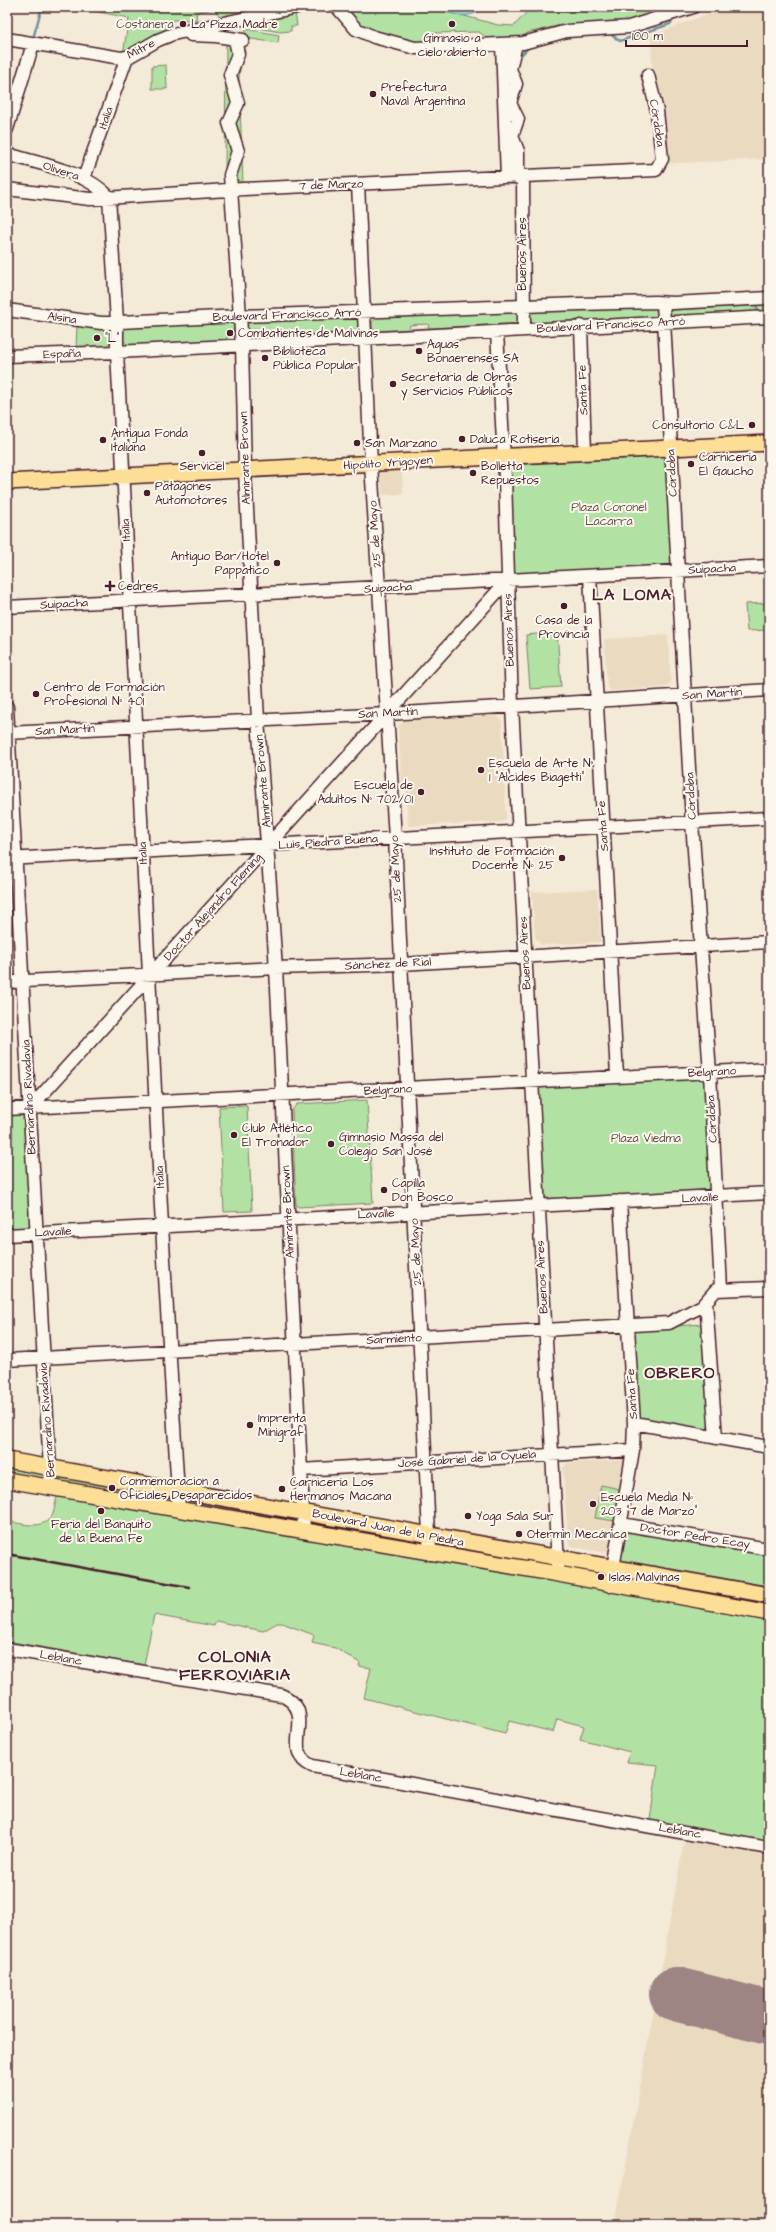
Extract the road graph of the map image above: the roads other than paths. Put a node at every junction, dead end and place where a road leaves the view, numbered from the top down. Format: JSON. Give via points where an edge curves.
{"nodes":[{"id":1,"x":298,"y":7,"type":"edge"},
{"id":2,"x":337,"y":7,"type":"edge"},
{"id":3,"x":693,"y":7,"type":"edge"},
{"id":4,"x":173,"y":34,"type":"junction"},
{"id":5,"x":7,"y":39,"type":"edge"},
{"id":6,"x":33,"y":44,"type":"junction"},
{"id":7,"x":516,"y":44,"type":"junction"},
{"id":8,"x":502,"y":45,"type":"junction"},
{"id":9,"x":127,"y":57,"type":"junction"},
{"id":10,"x":648,"y":75,"type":"dead end"},
{"id":11,"x":7,"y":129,"type":"edge"},
{"id":12,"x":7,"y":154,"type":"edge"},
{"id":13,"x":656,"y":170,"type":"joint"},
{"id":14,"x":84,"y":178,"type":"junction"},
{"id":15,"x":516,"y":178,"type":"junction"},
{"id":16,"x":358,"y":184,"type":"junction"},
{"id":17,"x":7,"y":189,"type":"edge"},
{"id":18,"x":232,"y":190,"type":"junction"},
{"id":19,"x":109,"y":197,"type":"junction"},
{"id":20,"x":769,"y":298,"type":"edge"},
{"id":21,"x":663,"y":303,"type":"junction"},
{"id":22,"x":522,"y":306,"type":"junction"},
{"id":23,"x":7,"y":310,"type":"edge"},
{"id":24,"x":364,"y":313,"type":"junction"},
{"id":25,"x":239,"y":316,"type":"junction"},
{"id":26,"x":769,"y":317,"type":"edge"},
{"id":27,"x":117,"y":321,"type":"junction"},
{"id":28,"x":665,"y":323,"type":"junction"},
{"id":29,"x":581,"y":326,"type":"junction"},
{"id":30,"x":524,"y":330,"type":"junction"},
{"id":31,"x":497,"y":332,"type":"junction"},
{"id":32,"x":366,"y":338,"type":"junction"},
{"id":33,"x":242,"y":345,"type":"junction"},
{"id":34,"x":117,"y":352,"type":"junction"},
{"id":35,"x":7,"y":356,"type":"edge"},
{"id":36,"x":769,"y":443,"type":"edge"},
{"id":37,"x":670,"y":449,"type":"junction"},
{"id":38,"x":585,"y":453,"type":"junction"},
{"id":39,"x":502,"y":455,"type":"junction"},
{"id":40,"x":371,"y":464,"type":"junction"},
{"id":41,"x":245,"y":471,"type":"junction"},
{"id":42,"x":123,"y":477,"type":"junction"},
{"id":43,"x":7,"y":482,"type":"edge"},
{"id":44,"x":769,"y":566,"type":"edge"},
{"id":45,"x":678,"y":571,"type":"junction"},
{"id":46,"x":590,"y":576,"type":"junction"},
{"id":47,"x":507,"y":581,"type":"junction"},
{"id":48,"x":379,"y":588,"type":"junction"},
{"id":49,"x":251,"y":595,"type":"junction"},
{"id":50,"x":130,"y":602,"type":"junction"},
{"id":51,"x":7,"y":607,"type":"edge"},
{"id":52,"x":769,"y":690,"type":"edge"},
{"id":53,"x":685,"y":696,"type":"junction"},
{"id":54,"x":595,"y":701,"type":"junction"},
{"id":55,"x":512,"y":706,"type":"junction"},
{"id":56,"x":7,"y":707,"type":"edge"},
{"id":57,"x":388,"y":714,"type":"junction"},
{"id":58,"x":258,"y":720,"type":"junction"},
{"id":59,"x":136,"y":726,"type":"junction"},
{"id":60,"x":8,"y":733,"type":"edge"},
{"id":61,"x":769,"y":818,"type":"edge"},
{"id":62,"x":692,"y":822,"type":"junction"},
{"id":63,"x":603,"y":826,"type":"junction"},
{"id":64,"x":520,"y":832,"type":"junction"},
{"id":65,"x":395,"y":838,"type":"junction"},
{"id":66,"x":268,"y":846,"type":"junction"},
{"id":67,"x":143,"y":852,"type":"junction"},
{"id":68,"x":11,"y":859,"type":"edge"},
{"id":69,"x":769,"y":942,"type":"edge"},
{"id":70,"x":702,"y":946,"type":"junction"},
{"id":71,"x":611,"y":951,"type":"junction"},
{"id":72,"x":525,"y":955,"type":"junction"},
{"id":73,"x":400,"y":964,"type":"junction"},
{"id":74,"x":276,"y":968,"type":"junction"},
{"id":75,"x":150,"y":975,"type":"junction"},
{"id":76,"x":22,"y":981,"type":"junction"},
{"id":77,"x":7,"y":982,"type":"edge"},
{"id":78,"x":769,"y":1069,"type":"edge"},
{"id":79,"x":710,"y":1072,"type":"junction"},
{"id":80,"x":617,"y":1076,"type":"junction"},
{"id":81,"x":532,"y":1082,"type":"junction"},
{"id":82,"x":407,"y":1089,"type":"junction"},
{"id":83,"x":282,"y":1096,"type":"junction"},
{"id":84,"x":156,"y":1101,"type":"junction"},
{"id":85,"x":30,"y":1108,"type":"junction"},
{"id":86,"x":7,"y":1109,"type":"edge"},
{"id":87,"x":769,"y":1193,"type":"edge"},
{"id":88,"x":717,"y":1197,"type":"junction"},
{"id":89,"x":620,"y":1201,"type":"junction"},
{"id":90,"x":539,"y":1206,"type":"junction"},
{"id":91,"x":414,"y":1212,"type":"junction"},
{"id":92,"x":289,"y":1219,"type":"junction"},
{"id":93,"x":162,"y":1226,"type":"junction"},
{"id":94,"x":36,"y":1233,"type":"junction"},
{"id":95,"x":7,"y":1234,"type":"edge"},
{"id":96,"x":769,"y":1288,"type":"edge"},
{"id":97,"x":721,"y":1289,"type":"junction"},
{"id":98,"x":706,"y":1302,"type":"junction"},
{"id":99,"x":627,"y":1326,"type":"junction"},
{"id":100,"x":544,"y":1330,"type":"junction"},
{"id":101,"x":420,"y":1337,"type":"junction"},
{"id":102,"x":295,"y":1344,"type":"junction"},
{"id":103,"x":169,"y":1351,"type":"junction"},
{"id":104,"x":43,"y":1358,"type":"junction"},
{"id":105,"x":7,"y":1360,"type":"edge"},
{"id":106,"x":634,"y":1423,"type":"junction"},
{"id":107,"x":716,"y":1438,"type":"junction"},
{"id":108,"x":769,"y":1447,"type":"edge"},
{"id":109,"x":633,"y":1450,"type":"junction"},
{"id":110,"x":552,"y":1454,"type":"junction"},
{"id":111,"x":7,"y":1460,"type":"edge"},
{"id":112,"x":425,"y":1462,"type":"junction"},
{"id":113,"x":50,"y":1468,"type":"junction"},
{"id":114,"x":301,"y":1470,"type":"junction"},
{"id":115,"x":7,"y":1480,"type":"edge"},
{"id":116,"x":51,"y":1487,"type":"junction"},
{"id":117,"x":178,"y":1490,"type":"junction"},
{"id":118,"x":179,"y":1510,"type":"junction"},
{"id":119,"x":304,"y":1512,"type":"junction"},
{"id":120,"x":621,"y":1524,"type":"junction"},
{"id":121,"x":304,"y":1532,"type":"junction"},
{"id":122,"x":430,"y":1536,"type":"junction"},
{"id":123,"x":769,"y":1549,"type":"edge"},
{"id":124,"x":430,"y":1554,"type":"junction"},
{"id":125,"x":558,"y":1558,"type":"junction"},
{"id":126,"x":614,"y":1567,"type":"junction"},
{"id":127,"x":558,"y":1574,"type":"junction"},
{"id":128,"x":610,"y":1586,"type":"junction"},
{"id":129,"x":769,"y":1595,"type":"edge"},
{"id":130,"x":769,"y":1614,"type":"edge"},
{"id":131,"x":7,"y":1649,"type":"edge"},
{"id":132,"x":769,"y":1848,"type":"edge"}],
"edges":[{"from":1,"to":4,"type":"street","name":"Mitre"},
{"from":2,"to":8,"type":"street","via":[[356,29],[406,46]]},
{"from":3,"to":7,"type":"street","via":[[629,27],[567,31]]},
{"from":4,"to":9,"type":"street","name":"Mitre"},
{"from":4,"to":18,"type":"street","name":"Almirante Brown","via":[[239,40],[238,54],[230,75],[238,103],[230,128],[238,151],[230,171]]},
{"from":5,"to":6,"type":"street","name":"Mitre"},
{"from":6,"to":9,"type":"street","name":"Mitre"},
{"from":6,"to":11,"type":"street"},
{"from":7,"to":8,"type":"street"},
{"from":7,"to":15,"type":"street","name":"Buenos Aires","via":[[510,69],[516,84],[510,103],[518,119],[512,136],[518,151]]},
{"from":8,"to":15,"type":"street","name":"Buenos Aires"},
{"from":9,"to":14,"type":"street","name":"Italia"},
{"from":10,"to":13,"type":"street","name":"Córdoba","via":[[657,111],[662,160]]},
{"from":12,"to":14,"type":"street","name":"Olivera"},
{"from":13,"to":15,"type":"street","name":"7 de Marzo"},
{"from":14,"to":19,"type":"street","name":"Olivera","via":[[101,188]]},
{"from":15,"to":16,"type":"street","name":"7 de Marzo"},
{"from":15,"to":22,"type":"street","name":"Buenos Aires"},
{"from":16,"to":18,"type":"street","name":"7 de Marzo"},
{"from":16,"to":24,"type":"street","name":"25 de Mayo"},
{"from":17,"to":19,"type":"street","name":"7 de Marzo","via":[[90,198]]},
{"from":18,"to":19,"type":"street","name":"7 de Marzo"},
{"from":18,"to":25,"type":"street","name":"Almirante Brown"},
{"from":19,"to":27,"type":"street","name":"Italia"},
{"from":20,"to":21,"type":"street","name":"Boulevard Francisco Arró"},
{"from":21,"to":22,"type":"street","name":"Boulevard Francisco Arró"},
{"from":21,"to":28,"type":"street","name":"Córdoba"},
{"from":22,"to":24,"type":"street","name":"Boulevard Francisco Arró"},
{"from":22,"to":30,"type":"street","name":"Buenos Aires"},
{"from":23,"to":27,"type":"street","name":"Alsina","via":[[100,323]]},
{"from":24,"to":25,"type":"street","name":"Boulevard Francisco Arró"},
{"from":24,"to":32,"type":"street","name":"25 de Mayo"},
{"from":25,"to":27,"type":"street","name":"Boulevard Francisco Arró"},
{"from":25,"to":33,"type":"street","name":"Almirante Brown"},
{"from":26,"to":28,"type":"street","name":"Boulevard Francisco Arró"},
{"from":27,"to":34,"type":"street","name":"Italia"},
{"from":28,"to":29,"type":"street","name":"Boulevard Francisco Arró"},
{"from":28,"to":37,"type":"street","name":"Córdoba"},
{"from":29,"to":30,"type":"street","name":"Boulevard Francisco Arró"},
{"from":29,"to":38,"type":"street","name":"Santa Fe"},
{"from":30,"to":31,"type":"street","name":"Boulevard Francisco Arró"},
{"from":31,"to":32,"type":"street","name":"Boulevard Francisco Arró"},
{"from":31,"to":39,"type":"street","name":"Buenos Aires"},
{"from":32,"to":33,"type":"street","name":"Boulevard Francisco Arró"},
{"from":32,"to":40,"type":"street","name":"25 de Mayo"},
{"from":33,"to":34,"type":"street","name":"Boulevard Francisco Arró"},
{"from":33,"to":41,"type":"street","name":"Almirante Brown"},
{"from":34,"to":35,"type":"street","name":"España"},
{"from":34,"to":42,"type":"street","name":"Italia"},
{"from":36,"to":37,"type":"main road","name":"Hipólito Yrigoyen"},
{"from":37,"to":38,"type":"main road","name":"Hipólito Yrigoyen"},
{"from":37,"to":45,"type":"street","name":"Córdoba"},
{"from":38,"to":39,"type":"main road","name":"Hipólito Yrigoyen"},
{"from":39,"to":40,"type":"main road","name":"Hipólito Yrigoyen"},
{"from":39,"to":47,"type":"street","name":"Buenos Aires"},
{"from":40,"to":41,"type":"main road","name":"Hipólito Yrigoyen"},
{"from":40,"to":48,"type":"street","name":"25 de Mayo"},
{"from":41,"to":42,"type":"main road","name":"Hipólito Yrigoyen"},
{"from":41,"to":49,"type":"street","name":"Almirante Brown"},
{"from":42,"to":43,"type":"main road","name":"Hipólito Yrigoyen"},
{"from":42,"to":50,"type":"street","name":"Italia"},
{"from":44,"to":45,"type":"street","name":"Suipacha"},
{"from":45,"to":46,"type":"street","name":"Suipacha"},
{"from":45,"to":53,"type":"street","name":"Córdoba"},
{"from":46,"to":47,"type":"street","name":"Suipacha"},
{"from":46,"to":54,"type":"street","name":"Santa Fe"},
{"from":47,"to":48,"type":"street","name":"Suipacha"},
{"from":47,"to":55,"type":"street","name":"Buenos Aires"},
{"from":47,"to":57,"type":"street","name":"Doctor Alejandro Fleming"},
{"from":48,"to":49,"type":"street","name":"Suipacha"},
{"from":48,"to":57,"type":"street","name":"25 de Mayo"},
{"from":49,"to":50,"type":"street","name":"Suipacha"},
{"from":49,"to":58,"type":"street","name":"Almirante Brown"},
{"from":50,"to":51,"type":"street","name":"Suipacha"},
{"from":50,"to":59,"type":"street","name":"Italia"},
{"from":52,"to":53,"type":"street","name":"San Martín"},
{"from":53,"to":54,"type":"street","name":"San Martín"},
{"from":53,"to":62,"type":"street","name":"Córdoba"},
{"from":54,"to":55,"type":"street","name":"San Martín"},
{"from":54,"to":63,"type":"street","name":"Santa Fe"},
{"from":55,"to":57,"type":"street","name":"San Martín"},
{"from":55,"to":64,"type":"street","name":"Buenos Aires"},
{"from":56,"to":60,"type":"street","name":"Bernardino Rivadavia"},
{"from":57,"to":58,"type":"street","name":"San Martín"},
{"from":57,"to":65,"type":"street","name":"25 de Mayo"},
{"from":57,"to":66,"type":"street","name":"Doctor Alejandro Fleming"},
{"from":58,"to":59,"type":"street","name":"San Martín"},
{"from":58,"to":66,"type":"street","name":"Almirante Brown"},
{"from":59,"to":60,"type":"street","name":"San Martín"},
{"from":59,"to":67,"type":"street","name":"Italia"},
{"from":60,"to":68,"type":"street","name":"Bernardino Rivadavia"},
{"from":61,"to":62,"type":"street","name":"Luis Piedra Buena"},
{"from":62,"to":63,"type":"street","name":"Luis Piedra Buena"},
{"from":62,"to":70,"type":"street","name":"Córdoba"},
{"from":63,"to":64,"type":"street","name":"Luis Piedra Buena"},
{"from":63,"to":71,"type":"street","name":"Santa Fe"},
{"from":64,"to":65,"type":"street","name":"Luis Piedra Buena"},
{"from":64,"to":72,"type":"street","name":"Buenos Aires"},
{"from":65,"to":66,"type":"street","name":"Luis Piedra Buena"},
{"from":65,"to":73,"type":"street","name":"25 de Mayo"},
{"from":66,"to":67,"type":"street","name":"Luis Piedra Buena"},
{"from":66,"to":74,"type":"street","name":"Almirante Brown"},
{"from":66,"to":75,"type":"street","name":"Doctor Alejandro Fleming"},
{"from":67,"to":68,"type":"street","name":"Luis Piedra Buena"},
{"from":67,"to":75,"type":"street","name":"Italia"},
{"from":68,"to":76,"type":"street","name":"Bernardino Rivadavia"},
{"from":69,"to":70,"type":"street","name":"Sánchez de Rial"},
{"from":70,"to":71,"type":"street","name":"Sánchez de Rial"},
{"from":70,"to":79,"type":"street","name":"Córdoba"},
{"from":71,"to":72,"type":"street","name":"Sánchez de Rial"},
{"from":71,"to":80,"type":"street","name":"Santa Fe"},
{"from":72,"to":73,"type":"street","name":"Sánchez de Rial"},
{"from":72,"to":81,"type":"street","name":"Buenos Aires"},
{"from":73,"to":74,"type":"street","name":"Sánchez de Rial"},
{"from":73,"to":82,"type":"street","name":"25 de Mayo"},
{"from":74,"to":75,"type":"street","name":"Sánchez de Rial"},
{"from":74,"to":83,"type":"street","name":"Almirante Brown"},
{"from":75,"to":76,"type":"street","name":"Sánchez de Rial"},
{"from":75,"to":84,"type":"street","name":"Italia"},
{"from":75,"to":85,"type":"street","name":"Doctor Alejandro Fleming"},
{"from":76,"to":77,"type":"street","name":"Sánchez de Rial"},
{"from":76,"to":85,"type":"street","name":"Bernardino Rivadavia"},
{"from":78,"to":79,"type":"street","name":"Belgrano"},
{"from":79,"to":80,"type":"street","name":"Belgrano"},
{"from":79,"to":88,"type":"street","name":"Córdoba"},
{"from":80,"to":81,"type":"street","name":"Belgrano"},
{"from":81,"to":82,"type":"street","name":"Belgrano"},
{"from":81,"to":90,"type":"street","name":"Buenos Aires"},
{"from":82,"to":83,"type":"street","name":"Belgrano"},
{"from":82,"to":91,"type":"street","name":"25 de Mayo"},
{"from":83,"to":84,"type":"street","name":"Belgrano"},
{"from":83,"to":92,"type":"street","name":"Almirante Brown"},
{"from":84,"to":85,"type":"street","name":"Belgrano"},
{"from":84,"to":93,"type":"street","name":"Italia"},
{"from":85,"to":86,"type":"street","name":"Belgrano"},
{"from":85,"to":94,"type":"street","name":"Bernardino Rivadavia"},
{"from":87,"to":88,"type":"street","name":"Lavalle"},
{"from":88,"to":89,"type":"street","name":"Lavalle"},
{"from":88,"to":97,"type":"street","name":"Córdoba"},
{"from":89,"to":90,"type":"street","name":"Lavalle"},
{"from":89,"to":99,"type":"street","name":"Santa Fe"},
{"from":90,"to":91,"type":"street","name":"Lavalle"},
{"from":90,"to":100,"type":"street","name":"Buenos Aires"},
{"from":91,"to":92,"type":"street","name":"Lavalle"},
{"from":91,"to":101,"type":"street","name":"25 de Mayo"},
{"from":92,"to":93,"type":"street","name":"Lavalle"},
{"from":92,"to":102,"type":"street","name":"Almirante Brown"},
{"from":93,"to":94,"type":"street","name":"Lavalle"},
{"from":93,"to":103,"type":"street","name":"Italia"},
{"from":94,"to":95,"type":"street","name":"Lavalle"},
{"from":94,"to":104,"type":"street","name":"Bernardino Rivadavia"},
{"from":96,"to":97,"type":"street"},
{"from":97,"to":98,"type":"street","name":"Sarmiento","via":[[716,1290]]},
{"from":98,"to":99,"type":"street","name":"Sarmiento","via":[[676,1321]]},
{"from":98,"to":107,"type":"street"},
{"from":99,"to":100,"type":"street","name":"Sarmiento"},
{"from":99,"to":106,"type":"street","name":"Santa Fe"},
{"from":100,"to":101,"type":"street","name":"Sarmiento"},
{"from":100,"to":110,"type":"street","name":"Buenos Aires"},
{"from":101,"to":102,"type":"street","name":"Sarmiento"},
{"from":101,"to":112,"type":"street","name":"25 de Mayo"},
{"from":102,"to":103,"type":"street","name":"Sarmiento"},
{"from":102,"to":114,"type":"street","name":"Almirante Brown"},
{"from":103,"to":104,"type":"street","name":"Sarmiento"},
{"from":103,"to":117,"type":"street","name":"Italia"},
{"from":104,"to":105,"type":"street","name":"Sarmiento"},
{"from":104,"to":113,"type":"street","name":"Bernardino Rivadavia"},
{"from":106,"to":107,"type":"street"},
{"from":106,"to":109,"type":"street","name":"Santa Fe"},
{"from":107,"to":108,"type":"street"},
{"from":109,"to":110,"type":"street","name":"José Gabriel de la Oyuela"},
{"from":109,"to":120,"type":"street","name":"Santa Fe"},
{"from":110,"to":112,"type":"street","name":"José Gabriel de la Oyuela"},
{"from":110,"to":125,"type":"street","name":"Buenos Aires"},
{"from":111,"to":113,"type":"main road","name":"Boulevard Juan de la Piedra"},
{"from":112,"to":114,"type":"street","name":"José Gabriel de la Oyuela"},
{"from":112,"to":122,"type":"street","name":"25 de Mayo"},
{"from":113,"to":116,"type":"street","name":"Bernardino Rivadavia"},
{"from":113,"to":117,"type":"main road","name":"Boulevard Juan de la Piedra"},
{"from":114,"to":119,"type":"street","name":"Almirante Brown"},
{"from":115,"to":116,"type":"main road","name":"Boulevard Juan de la Piedra"},
{"from":116,"to":118,"type":"main road","name":"Boulevard Juan de la Piedra"},
{"from":117,"to":118,"type":"street","name":"Italia"},
{"from":117,"to":119,"type":"main road","name":"Boulevard Juan de la Piedra"},
{"from":118,"to":121,"type":"main road","name":"Boulevard Juan de la Piedra"},
{"from":119,"to":121,"type":"street","name":"Almirante Brown"},
{"from":119,"to":122,"type":"main road","name":"Boulevard Juan de la Piedra"},
{"from":120,"to":123,"type":"street","name":"Doctor Pedro Ecay"},
{"from":120,"to":126,"type":"street","name":"Santa Fe"},
{"from":121,"to":124,"type":"main road","name":"Boulevard Juan de la Piedra"},
{"from":122,"to":124,"type":"street","name":"25 de Mayo"},
{"from":122,"to":125,"type":"main road","name":"Boulevard Juan de la Piedra"},
{"from":124,"to":127,"type":"main road","name":"Boulevard Juan de la Piedra"},
{"from":125,"to":126,"type":"main road","name":"Boulevard Juan de la Piedra"},
{"from":125,"to":127,"type":"street","name":"Buenos Aires"},
{"from":126,"to":128,"type":"street","name":"Santa Fe"},
{"from":126,"to":129,"type":"main road","name":"Boulevard Juan de la Piedra"},
{"from":127,"to":128,"type":"main road","name":"Boulevard Juan de la Piedra"},
{"from":128,"to":130,"type":"main road","name":"Boulevard Juan de la Piedra"},
{"from":131,"to":132,"type":"street","name":"Leblanc","via":[[281,1695],[297,1706],[299,1757],[312,1766]]}]}
